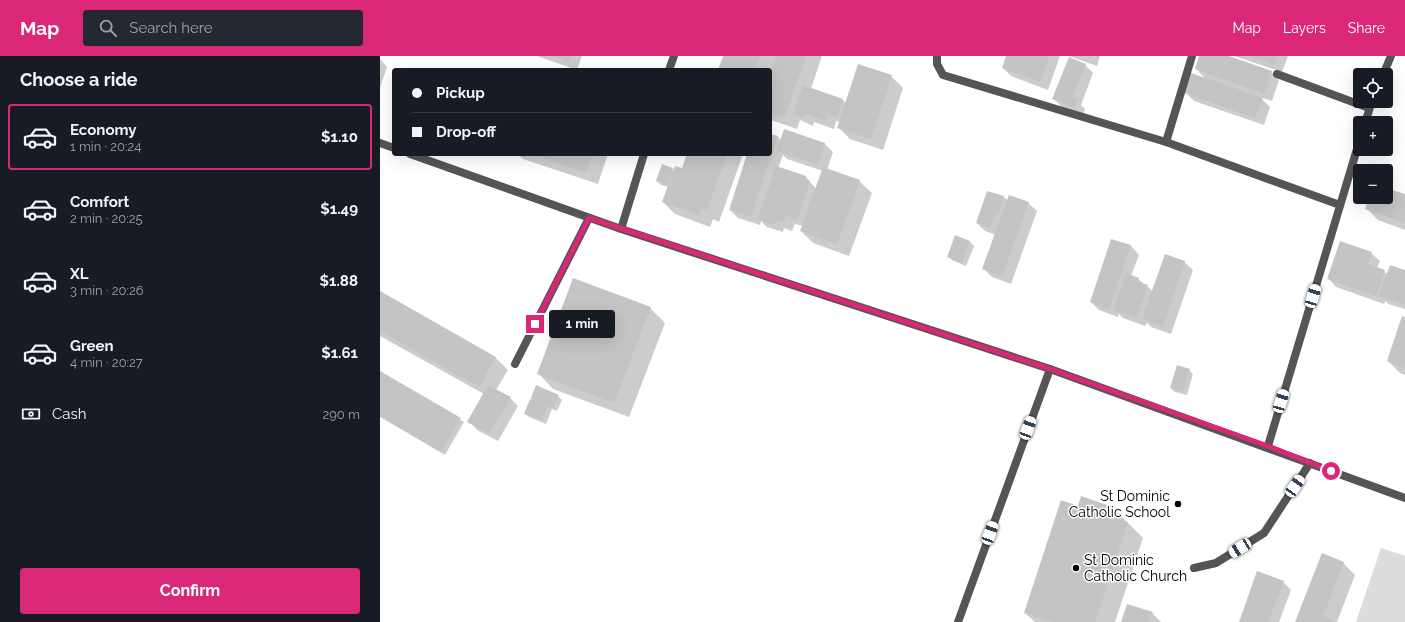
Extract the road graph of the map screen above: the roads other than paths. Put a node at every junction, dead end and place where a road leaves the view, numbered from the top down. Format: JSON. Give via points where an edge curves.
{"nodes":[{"id":1,"x":674,"y":56,"type":"edge"},
{"id":2,"x":937,"y":56,"type":"edge"},
{"id":3,"x":1192,"y":56,"type":"edge"},
{"id":4,"x":1391,"y":56,"type":"edge"},
{"id":5,"x":670,"y":68,"type":"edge"},
{"id":6,"x":1386,"y":68,"type":"edge"},
{"id":7,"x":1277,"y":74,"type":"dead end"},
{"id":8,"x":1353,"y":98,"type":"edge"},
{"id":9,"x":1166,"y":142,"type":"junction"},
{"id":10,"x":380,"y":143,"type":"edge"},
{"id":11,"x":392,"y":147,"type":"edge"},
{"id":12,"x":416,"y":156,"type":"edge"},
{"id":13,"x":643,"y":156,"type":"edge"},
{"id":14,"x":1355,"y":156,"type":"edge"},
{"id":15,"x":1340,"y":205,"type":"junction"},
{"id":16,"x":589,"y":218,"type":"junction"},
{"id":17,"x":621,"y":229,"type":"junction"},
{"id":18,"x":515,"y":364,"type":"dead end"},
{"id":19,"x":1050,"y":369,"type":"junction"},
{"id":20,"x":1268,"y":446,"type":"junction"},
{"id":21,"x":1310,"y":463,"type":"junction"},
{"id":22,"x":1405,"y":498,"type":"edge"},
{"id":23,"x":1194,"y":568,"type":"dead end"},
{"id":24,"x":958,"y":622,"type":"edge"}],
"edges":[{"from":1,"to":5,"type":"street"},
{"from":2,"to":9,"type":"street","via":[[936,64],[943,74]]},
{"from":3,"to":9,"type":"street"},
{"from":4,"to":6,"type":"street"},
{"from":7,"to":8,"type":"street"},
{"from":9,"to":15,"type":"street"},
{"from":10,"to":11,"type":"street"},
{"from":12,"to":16,"type":"street"},
{"from":13,"to":17,"type":"street"},
{"from":14,"to":15,"type":"street"},
{"from":15,"to":20,"type":"street"},
{"from":16,"to":17,"type":"street"},
{"from":16,"to":18,"type":"street"},
{"from":17,"to":19,"type":"street"},
{"from":19,"to":20,"type":"street"},
{"from":19,"to":24,"type":"street"},
{"from":20,"to":21,"type":"street"},
{"from":21,"to":22,"type":"street"},
{"from":21,"to":23,"type":"street","via":[[1264,533],[1216,563]]}]}
